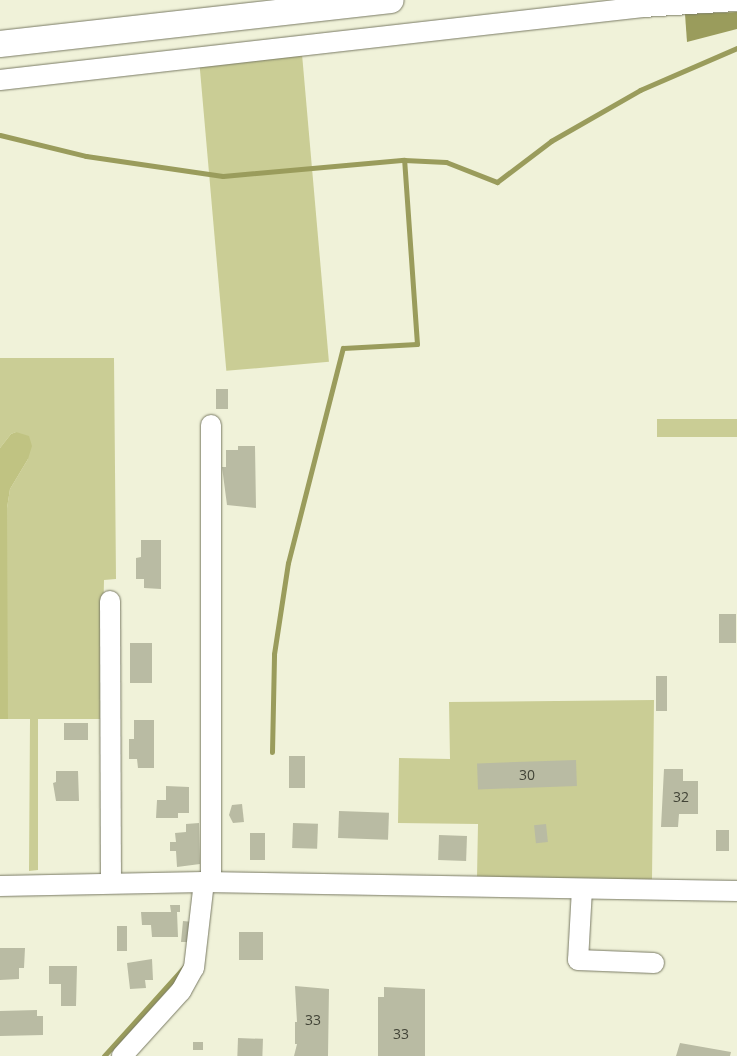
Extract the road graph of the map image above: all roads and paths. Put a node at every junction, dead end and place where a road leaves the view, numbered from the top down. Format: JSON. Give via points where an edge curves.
{"nodes":[{"id":1,"x":391,"y":0,"type":"edge"},
{"id":2,"x":737,"y":1,"type":"edge"},
{"id":3,"x":0,"y":44,"type":"edge"},
{"id":4,"x":0,"y":80,"type":"edge"},
{"id":5,"x":211,"y":425,"type":"dead end"},
{"id":6,"x":110,"y":601,"type":"dead end"},
{"id":7,"x":207,"y":882,"type":"junction"},
{"id":8,"x":111,"y":883,"type":"junction"},
{"id":9,"x":0,"y":886,"type":"edge"},
{"id":10,"x":582,"y":889,"type":"junction"},
{"id":11,"x":737,"y":891,"type":"edge"},
{"id":12,"x":654,"y":963,"type":"dead end"},
{"id":13,"x":122,"y":1056,"type":"edge"}],
"edges":[{"from":1,"to":3,"type":"main road"},
{"from":2,"to":4,"type":"street","via":[[634,8]]},
{"from":5,"to":7,"type":"street"},
{"from":6,"to":8,"type":"street"},
{"from":7,"to":8,"type":"street"},
{"from":7,"to":10,"type":"street"},
{"from":7,"to":13,"type":"street","via":[[194,968],[181,991]]},
{"from":8,"to":9,"type":"street"},
{"from":10,"to":11,"type":"street"},
{"from":10,"to":12,"type":"street","via":[[578,960]]}]}
